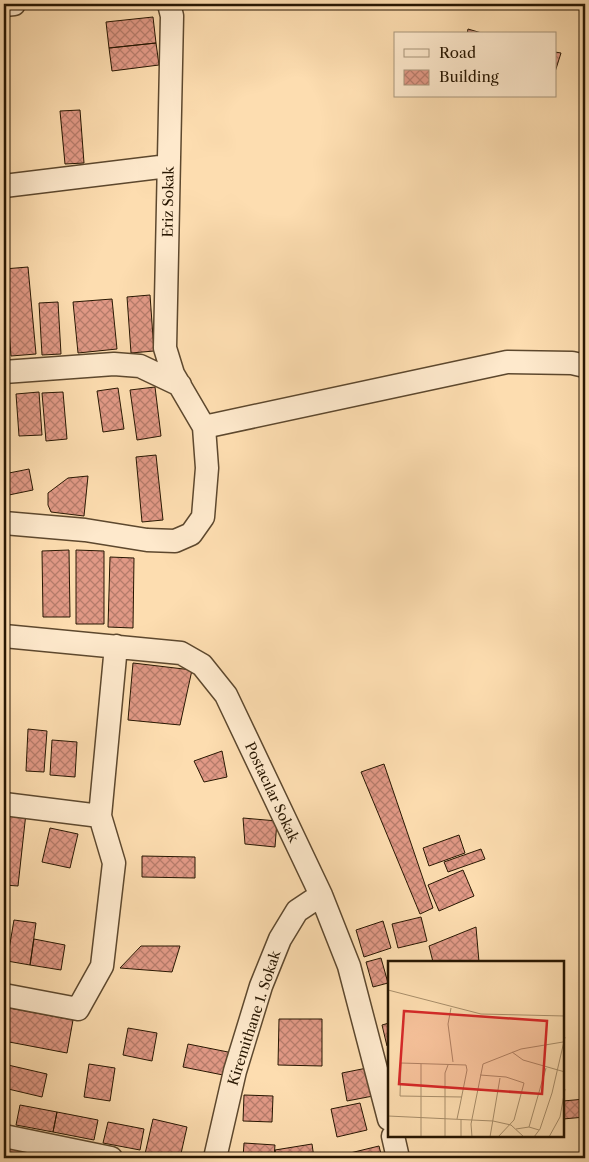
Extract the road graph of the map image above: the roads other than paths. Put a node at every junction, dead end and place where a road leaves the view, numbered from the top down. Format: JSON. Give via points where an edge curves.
{"nodes":[{"id":1,"x":14,"y":4,"type":"edge"},
{"id":2,"x":170,"y":4,"type":"edge"},
{"id":3,"x":4,"y":5,"type":"edge"},
{"id":4,"x":168,"y":166,"type":"junction"},
{"id":5,"x":4,"y":186,"type":"edge"},
{"id":6,"x":585,"y":366,"type":"edge"},
{"id":7,"x":4,"y":372,"type":"edge"},
{"id":8,"x":183,"y":390,"type":"junction"},
{"id":9,"x":204,"y":427,"type":"junction"},
{"id":10,"x":4,"y":523,"type":"edge"},
{"id":11,"x":4,"y":636,"type":"edge"},
{"id":12,"x":116,"y":646,"type":"junction"},
{"id":13,"x":4,"y":804,"type":"edge"},
{"id":14,"x":100,"y":816,"type":"junction"},
{"id":15,"x":321,"y":895,"type":"junction"},
{"id":16,"x":4,"y":995,"type":"edge"},
{"id":17,"x":388,"y":1115,"type":"edge"},
{"id":18,"x":4,"y":1136,"type":"edge"},
{"id":19,"x":393,"y":1137,"type":"edge"},
{"id":20,"x":111,"y":1158,"type":"edge"},
{"id":21,"x":215,"y":1158,"type":"edge"},
{"id":22,"x":398,"y":1158,"type":"edge"}],
"edges":[{"from":1,"to":3,"type":"street"},
{"from":2,"to":4,"type":"street","name":"Eriz Sokak"},
{"from":4,"to":5,"type":"street"},
{"from":4,"to":8,"type":"street","name":"Eriz Sokak","via":[[166,348],[173,374]]},
{"from":6,"to":9,"type":"street","via":[[507,362]]},
{"from":7,"to":8,"type":"street","via":[[114,364],[140,366]]},
{"from":8,"to":9,"type":"street","name":"Eriz Sokak"},
{"from":9,"to":10,"type":"street","via":[[207,468],[203,517],[191,534],[183,538],[175,541],[147,540]]},
{"from":11,"to":12,"type":"street","name":"Postacılar Sokak"},
{"from":12,"to":14,"type":"street"},
{"from":12,"to":15,"type":"street","name":"Postacılar Sokak","via":[[181,653],[202,665],[226,695]]},
{"from":13,"to":14,"type":"street"},
{"from":14,"to":16,"type":"street","via":[[114,863],[102,966],[78,1009]]},
{"from":15,"to":17,"type":"street","name":"Postacılar Sokak","via":[[350,966]]},
{"from":15,"to":21,"type":"street","name":"Kiremithane 1. Sokak","via":[[297,911],[280,938],[261,986],[235,1071]]},
{"from":18,"to":20,"type":"street"},
{"from":19,"to":22,"type":"street"}]}
